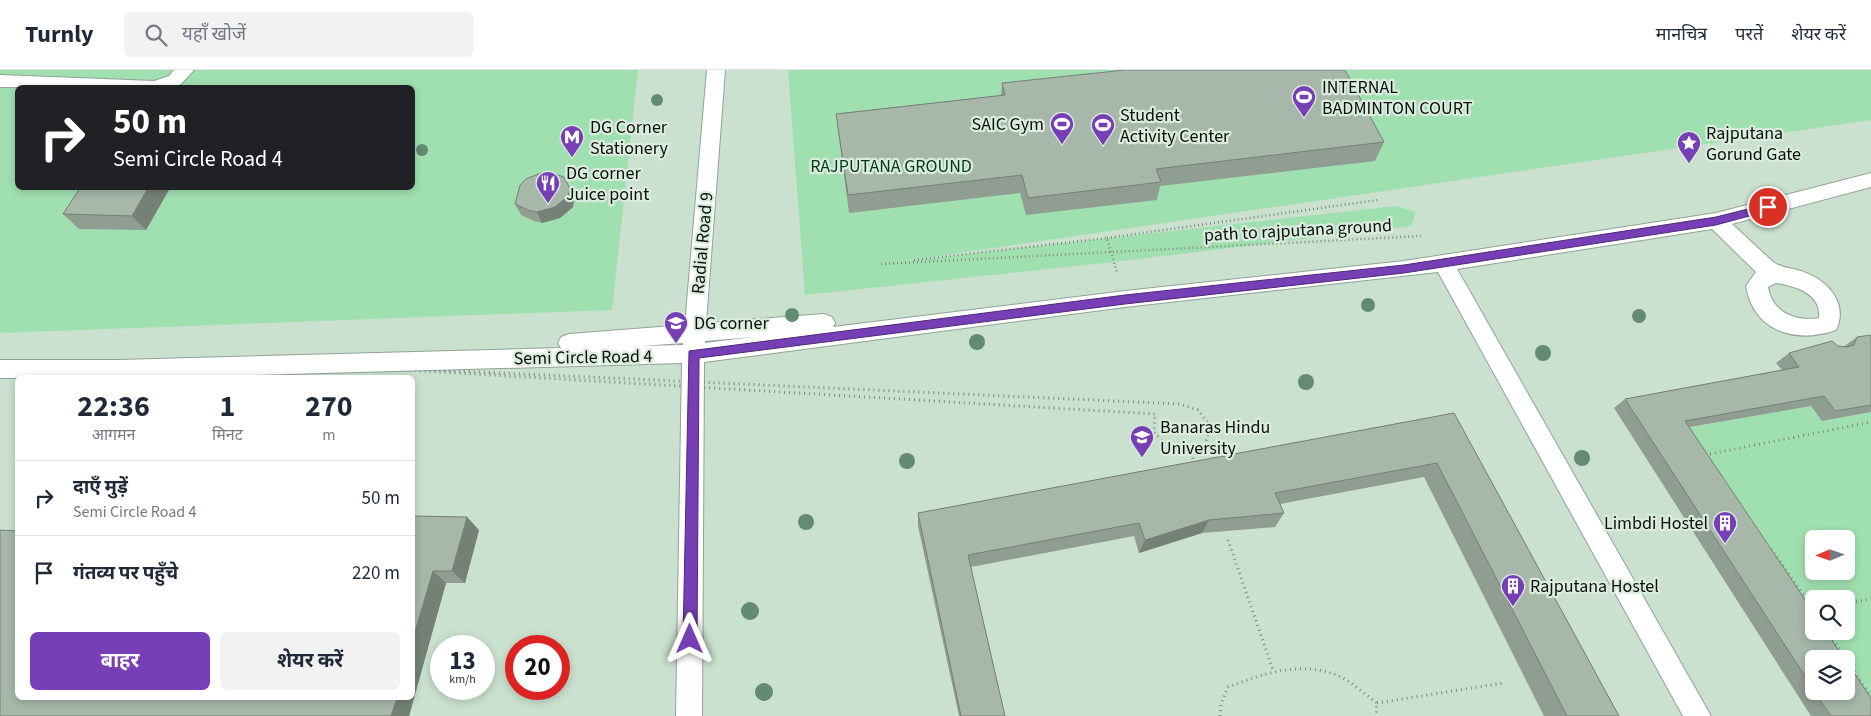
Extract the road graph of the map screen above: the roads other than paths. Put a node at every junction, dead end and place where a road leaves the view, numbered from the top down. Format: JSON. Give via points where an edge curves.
{"nodes":[{"id":1,"x":185,"y":70,"type":"edge"},
{"id":2,"x":716,"y":70,"type":"edge"},
{"id":3,"x":0,"y":81,"type":"edge"},
{"id":4,"x":103,"y":85,"type":"edge"},
{"id":5,"x":160,"y":85,"type":"edge"},
{"id":6,"x":1871,"y":180,"type":"edge"},
{"id":7,"x":1716,"y":221,"type":"junction"},
{"id":8,"x":1443,"y":262,"type":"junction"},
{"id":9,"x":1774,"y":275,"type":"junction"},
{"id":10,"x":1816,"y":329,"type":"junction"},
{"id":11,"x":694,"y":344,"type":"junction"},
{"id":12,"x":1831,"y":348,"type":"edge"},
{"id":13,"x":0,"y":369,"type":"edge"},
{"id":14,"x":689,"y":716,"type":"edge"},
{"id":15,"x":1698,"y":716,"type":"edge"}],
"edges":[{"from":1,"to":5,"type":"lane","via":[[175,80]]},
{"from":2,"to":11,"type":"lane","name":"Radial Road 9"},
{"from":3,"to":4,"type":"lane"},
{"from":6,"to":7,"type":"lane"},
{"from":7,"to":8,"type":"lane"},
{"from":7,"to":9,"type":"lane"},
{"from":8,"to":11,"type":"lane","name":"Semi Circle Road 4","via":[[1125,300]]},
{"from":8,"to":15,"type":"lane"},
{"from":9,"to":10,"type":"lane","via":[[1789,275],[1820,291],[1832,315],[1828,324]]},
{"from":9,"to":10,"type":"lane","via":[[1763,278],[1757,286],[1757,296],[1763,307],[1788,325]]},
{"from":10,"to":12,"type":"lane"},
{"from":11,"to":13,"type":"lane","name":"Semi Circle Road 4","via":[[304,364]]},
{"from":11,"to":14,"type":"lane","name":"Radial Road 9"}]}
